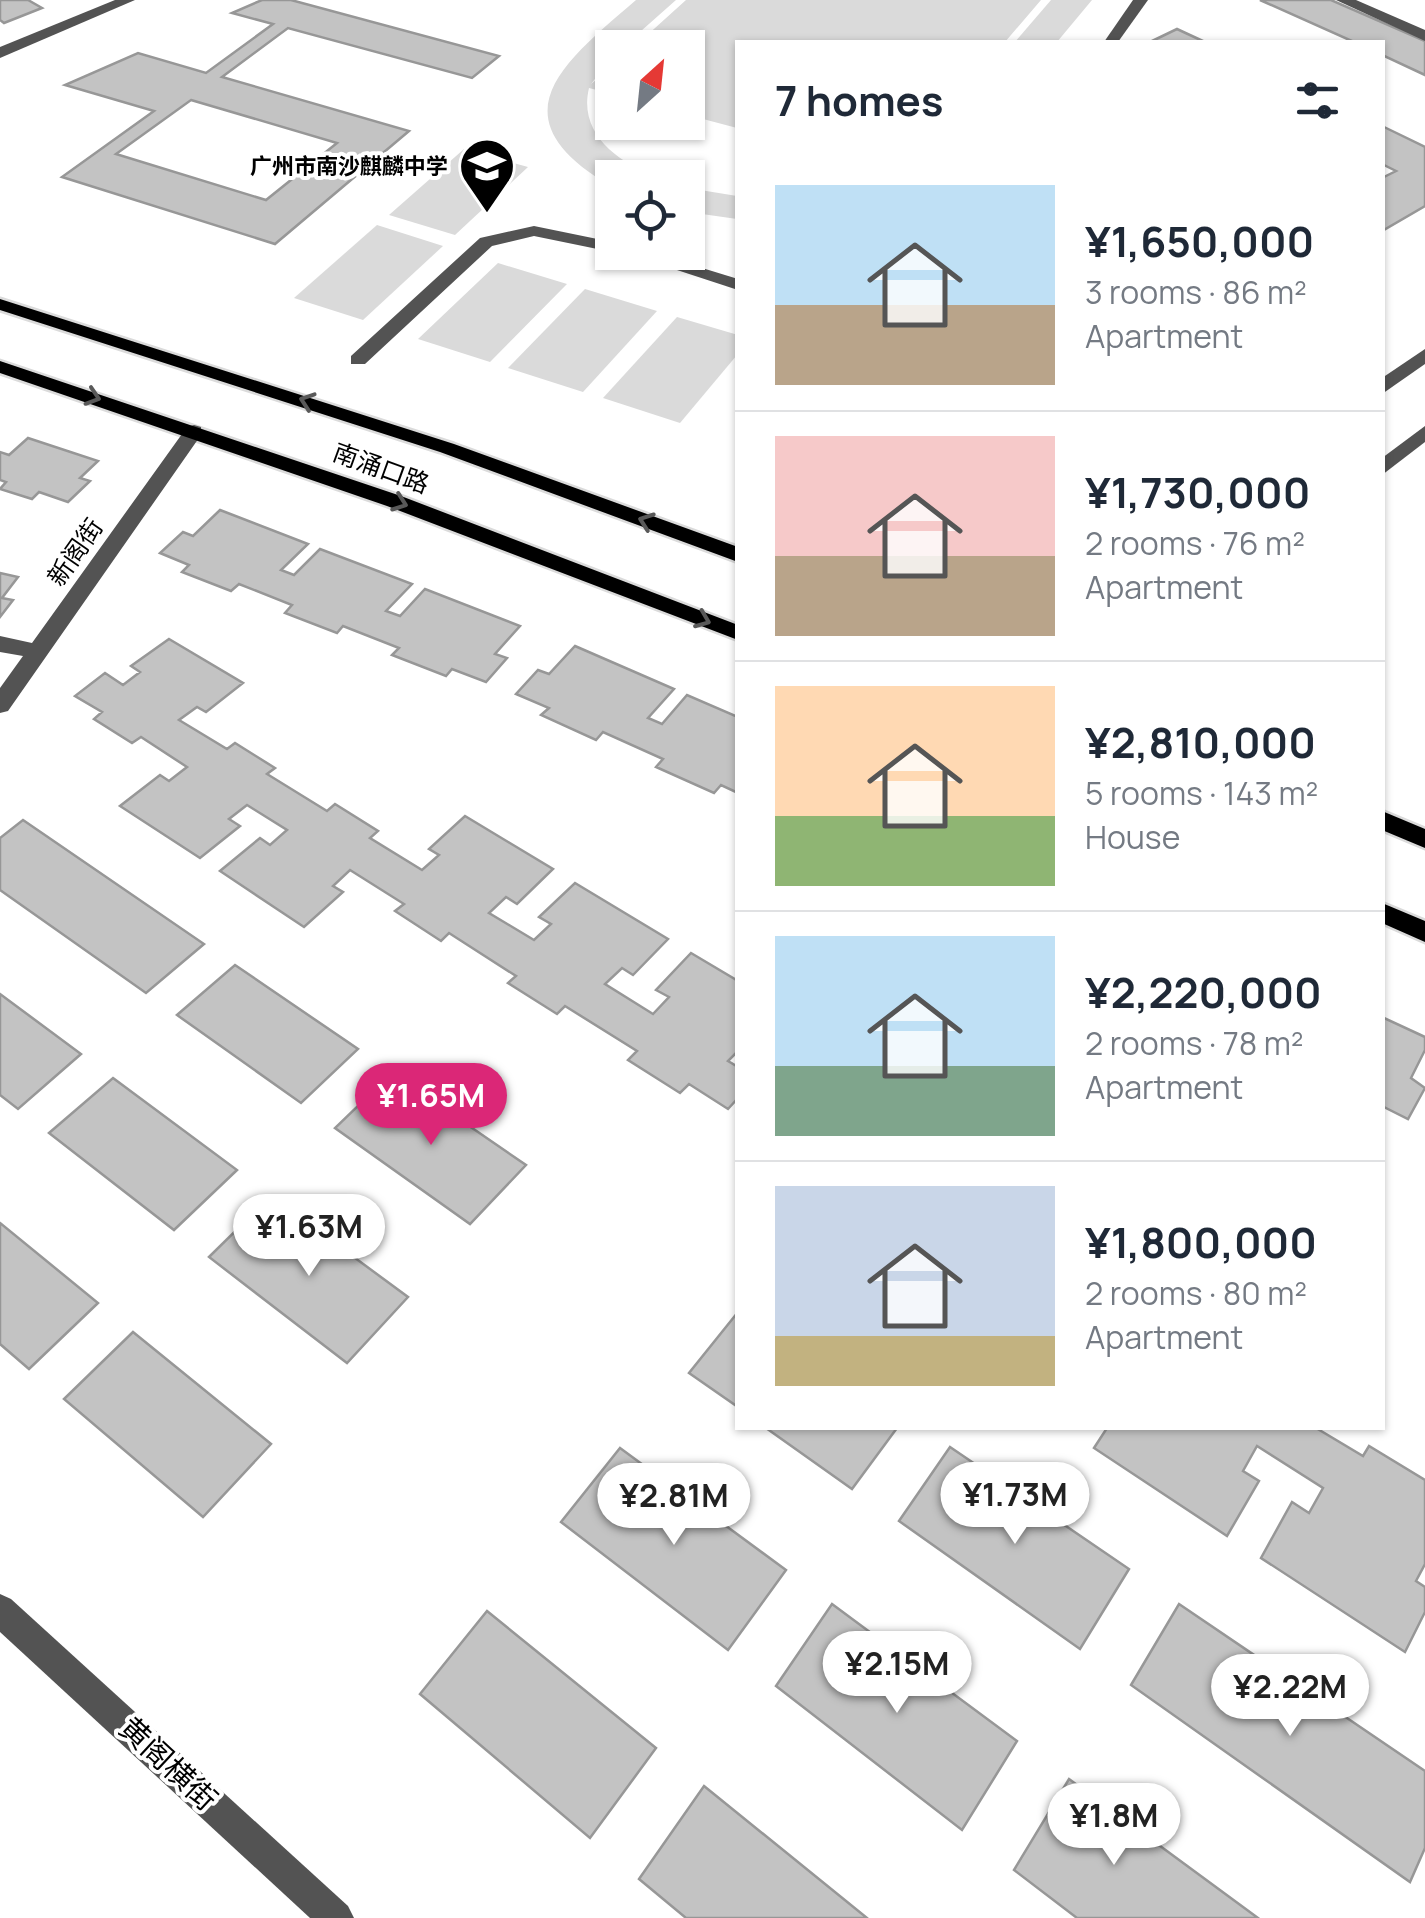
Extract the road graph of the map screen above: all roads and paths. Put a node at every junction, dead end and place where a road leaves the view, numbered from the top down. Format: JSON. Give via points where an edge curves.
{"nodes":[{"id":1,"x":128,"y":0,"type":"edge"},
{"id":2,"x":1141,"y":0,"type":"edge"},
{"id":3,"x":1343,"y":0,"type":"edge"},
{"id":4,"x":1425,"y":36,"type":"edge"},
{"id":5,"x":1112,"y":40,"type":"edge"},
{"id":6,"x":0,"y":53,"type":"edge"},
{"id":7,"x":595,"y":243,"type":"edge"},
{"id":8,"x":689,"y":270,"type":"edge"},
{"id":9,"x":735,"y":284,"type":"edge"},
{"id":10,"x":0,"y":304,"type":"edge"},
{"id":11,"x":1425,"y":355,"type":"edge"},
{"id":12,"x":358,"y":360,"type":"dead end"},
{"id":13,"x":0,"y":367,"type":"edge"},
{"id":14,"x":1385,"y":386,"type":"edge"},
{"id":15,"x":194,"y":430,"type":"junction"},
{"id":16,"x":1425,"y":432,"type":"edge"},
{"id":17,"x":1385,"y":467,"type":"edge"},
{"id":18,"x":735,"y":554,"type":"edge"},
{"id":19,"x":735,"y":632,"type":"edge"},
{"id":20,"x":0,"y":644,"type":"edge"},
{"id":21,"x":38,"y":652,"type":"junction"},
{"id":22,"x":0,"y":705,"type":"edge"},
{"id":23,"x":1385,"y":820,"type":"edge"},
{"id":24,"x":1420,"y":837,"type":"edge"},
{"id":25,"x":1385,"y":913,"type":"edge"},
{"id":26,"x":1425,"y":932,"type":"edge"},
{"id":27,"x":0,"y":1610,"type":"edge"},
{"id":28,"x":336,"y":1918,"type":"edge"}],
"edges":[{"from":1,"to":6,"type":"street"},
{"from":2,"to":5,"type":"street"},
{"from":3,"to":4,"type":"street"},
{"from":7,"to":12,"type":"street","via":[[553,231],[498,236]]},
{"from":8,"to":9,"type":"street"},
{"from":18,"to":10,"type":"main road","name":"南涌口路","one_way":true,"via":[[411,436]]},
{"from":11,"to":14,"type":"street"},
{"from":13,"to":15,"type":"main road","name":"南涌口路","one_way":true},
{"from":15,"to":19,"type":"main road","name":"南涌口路","one_way":true},
{"from":15,"to":21,"type":"street","name":"新阁街"},
{"from":16,"to":17,"type":"street"},
{"from":20,"to":21,"type":"street"},
{"from":21,"to":22,"type":"street","name":"新阁街"},
{"from":23,"to":24,"type":"main road"},
{"from":25,"to":26,"type":"main road"},
{"from":27,"to":28,"type":"street","name":"黄阁横街"}]}
